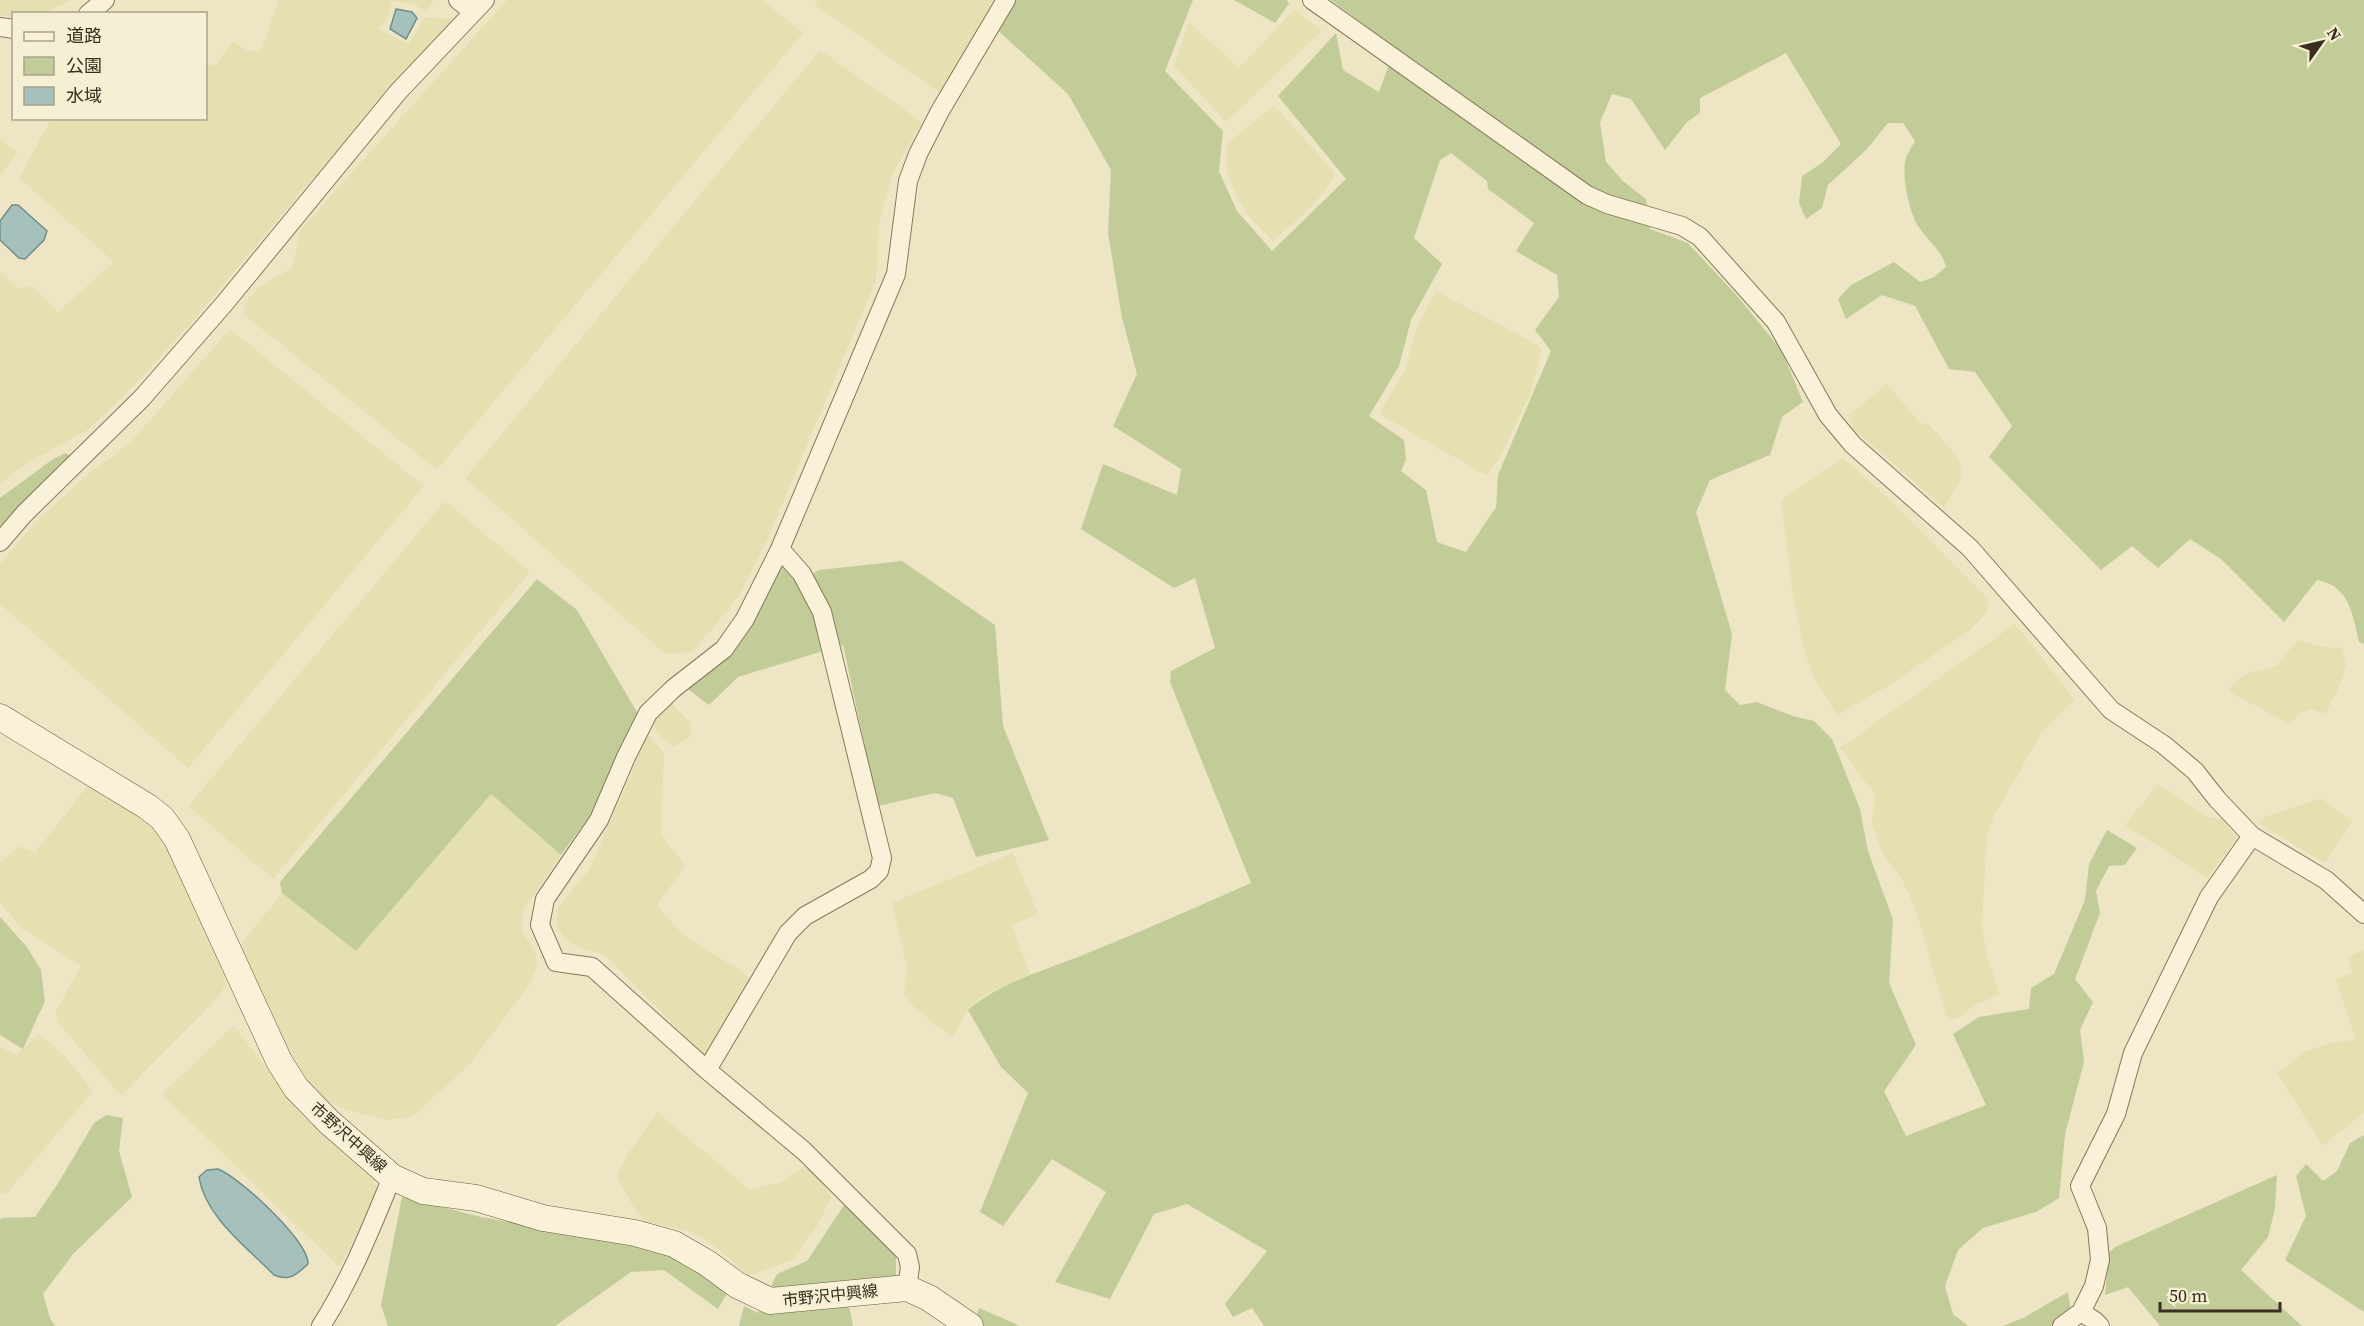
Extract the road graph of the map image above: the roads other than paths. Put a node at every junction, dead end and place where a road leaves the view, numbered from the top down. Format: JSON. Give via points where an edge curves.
{"nodes":[{"id":1,"x":105,"y":0,"type":"edge"},
{"id":2,"x":458,"y":0,"type":"edge"},
{"id":3,"x":1005,"y":0,"type":"edge"},
{"id":4,"x":1312,"y":0,"type":"edge"},
{"id":5,"x":479,"y":6,"type":"edge"},
{"id":6,"x":90,"y":12,"type":"edge"},
{"id":7,"x":0,"y":542,"type":"edge"},
{"id":8,"x":780,"y":549,"type":"junction"},
{"id":9,"x":0,"y":717,"type":"edge"},
{"id":10,"x":2252,"y":836,"type":"junction"},
{"id":11,"x":2364,"y":914,"type":"edge"},
{"id":12,"x":707,"y":1070,"type":"junction"},
{"id":13,"x":393,"y":1177,"type":"junction"},
{"id":14,"x":907,"y":1288,"type":"junction"},
{"id":15,"x":2081,"y":1312,"type":"junction"},
{"id":16,"x":321,"y":1326,"type":"edge"},
{"id":17,"x":970,"y":1326,"type":"edge"},
{"id":18,"x":2062,"y":1326,"type":"edge"},
{"id":19,"x":2100,"y":1326,"type":"edge"}],
"edges":[{"from":1,"to":6,"type":"street"},
{"from":2,"to":5,"type":"street"},
{"from":3,"to":8,"type":"street","via":[[918,154],[909,182],[896,274]]},
{"from":4,"to":10,"type":"street","via":[[1587,195],[1682,226],[1700,237],[1776,322],[1828,416],[1852,445],[1970,548],[2111,710],[2195,771]]},
{"from":5,"to":7,"type":"street","via":[[398,92],[142,398]]},
{"from":8,"to":12,"type":"street","via":[[802,574],[822,612],[882,858],[872,879],[805,916],[788,933]]},
{"from":8,"to":12,"type":"street","via":[[745,619],[724,648],[648,713],[599,820],[545,899],[540,925],[556,962],[592,967]]},
{"from":9,"to":13,"type":"main road","name":"市野沢中興線","via":[[162,818],[177,839],[296,1088]]},
{"from":10,"to":11,"type":"street","via":[[2326,880]]},
{"from":10,"to":15,"type":"street","via":[[2210,897],[2133,1053],[2116,1114],[2080,1186],[2097,1228],[2100,1260],[2094,1286]]},
{"from":12,"to":14,"type":"street","via":[[804,1151],[907,1254]]},
{"from":13,"to":14,"type":"main road","name":"市野沢中興線","via":[[423,1191],[476,1198],[543,1218],[635,1233],[674,1244],[737,1285],[770,1301]]},
{"from":13,"to":16,"type":"street","via":[[362,1250]]},
{"from":14,"to":17,"type":"main road"},
{"from":15,"to":18,"type":"street"},
{"from":15,"to":19,"type":"street"}]}
